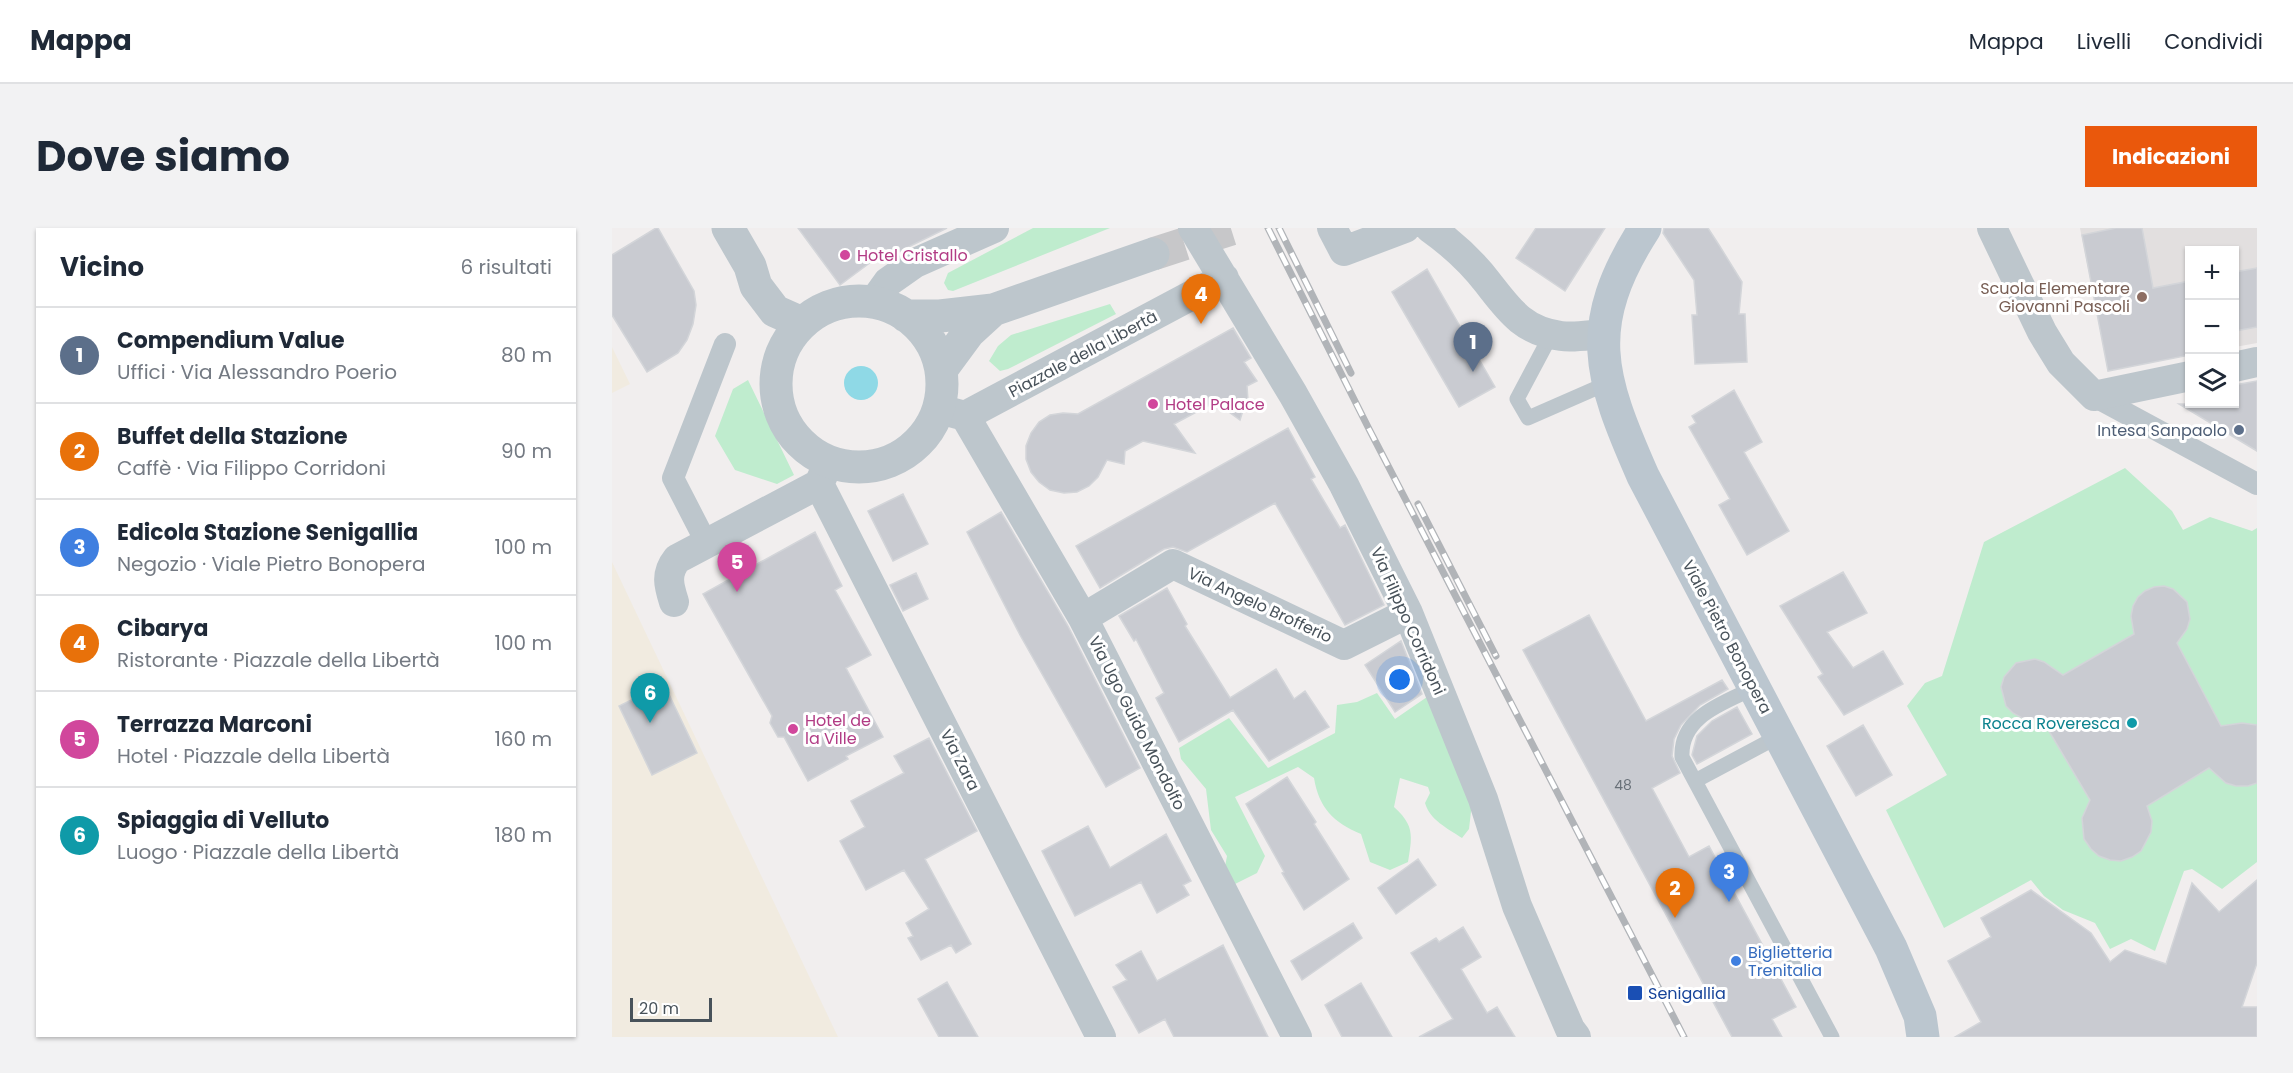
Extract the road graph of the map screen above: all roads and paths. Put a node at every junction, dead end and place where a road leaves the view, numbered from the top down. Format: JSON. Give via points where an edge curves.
{"nodes":[{"id":1,"x":728,"y":228,"type":"edge"},
{"id":2,"x":994,"y":228,"type":"edge"},
{"id":3,"x":1193,"y":228,"type":"edge"},
{"id":4,"x":1332,"y":228,"type":"edge"},
{"id":5,"x":1405,"y":228,"type":"edge"},
{"id":6,"x":1430,"y":228,"type":"edge"},
{"id":7,"x":1645,"y":228,"type":"edge"},
{"id":8,"x":1992,"y":228,"type":"edge"},
{"id":9,"x":1153,"y":254,"type":"tunnel mouth"},
{"id":10,"x":1224,"y":279,"type":"junction"},
{"id":11,"x":873,"y":303,"type":"junction"},
{"id":12,"x":993,"y":310,"type":"junction"},
{"id":13,"x":906,"y":316,"type":"junction"},
{"id":14,"x":802,"y":323,"type":"junction"},
{"id":15,"x":1603,"y":334,"type":"junction"},
{"id":16,"x":1551,"y":335,"type":"junction"},
{"id":17,"x":725,"y":344,"type":"dead end"},
{"id":18,"x":2257,"y":362,"type":"edge"},
{"id":19,"x":2239,"y":366,"type":"edge"},
{"id":20,"x":941,"y":370,"type":"junction"},
{"id":21,"x":2185,"y":377,"type":"edge"},
{"id":22,"x":1608,"y":383,"type":"junction"},
{"id":23,"x":2094,"y":396,"type":"junction"},
{"id":24,"x":952,"y":413,"type":"junction"},
{"id":25,"x":824,"y":473,"type":"junction"},
{"id":26,"x":2257,"y":484,"type":"edge"},
{"id":27,"x":707,"y":544,"type":"junction"},
{"id":28,"x":674,"y":602,"type":"dead end"},
{"id":29,"x":1408,"y":613,"type":"junction"},
{"id":30,"x":1083,"y":618,"type":"junction"},
{"id":31,"x":1754,"y":688,"type":"junction"},
{"id":32,"x":1779,"y":736,"type":"junction"},
{"id":33,"x":1695,"y":781,"type":"junction"},
{"id":34,"x":1567,"y":1034,"type":"edge"},
{"id":35,"x":1101,"y":1037,"type":"edge"},
{"id":36,"x":1297,"y":1037,"type":"edge"},
{"id":37,"x":1832,"y":1037,"type":"edge"},
{"id":38,"x":1923,"y":1037,"type":"edge"}],
"edges":[{"from":1,"to":14,"type":"street","via":[[750,266],[756,286],[775,311]]},
{"from":2,"to":11,"type":"street","via":[[915,263],[888,282]]},
{"from":3,"to":10,"type":"street","name":"Via Filippo Corridoni"},
{"from":4,"to":5,"type":"street","via":[[1344,251]]},
{"from":6,"to":16,"type":"street","via":[[1488,282],[1511,313]]},
{"from":7,"to":15,"type":"main road","name":"Viale Pietro Bonopera","via":[[1611,293]]},
{"from":8,"to":23,"type":"street","via":[[2042,332],[2061,363]]},
{"from":9,"to":12,"type":"street"},
{"from":10,"to":24,"type":"street","name":"Piazzale della Libertà"},
{"from":10,"to":29,"type":"street","name":"Via Filippo Corridoni","via":[[1344,485]]},
{"from":11,"to":13,"type":"street","name":"Via Zara"},
{"from":11,"to":14,"type":"street","name":"Via Zara","via":[[850,302],[829,307]]},
{"from":12,"to":13,"type":"street"},
{"from":12,"to":20,"type":"street","via":[[969,332]]},
{"from":13,"to":20,"type":"street","name":"Via Zara","via":[[924,333]]},
{"from":14,"to":25,"type":"street","name":"Via Zara","via":[[787,344],[777,370],[778,401],[784,421]]},
{"from":15,"to":16,"type":"street"},
{"from":15,"to":22,"type":"main road","name":"Viale Pietro Bonopera"},
{"from":16,"to":22,"type":"lane","via":[[1517,399],[1528,418]]},
{"from":17,"to":27,"type":"street","via":[[673,478]]},
{"from":18,"to":19,"type":"street"},
{"from":20,"to":24,"type":"street","name":"Via Zara"},
{"from":21,"to":23,"type":"street"},
{"from":22,"to":31,"type":"main road","name":"Viale Pietro Bonopera","via":[[1643,476]]},
{"from":23,"to":26,"type":"street"},
{"from":24,"to":25,"type":"street","name":"Via Zara","via":[[932,425],[903,455],[880,465]]},
{"from":24,"to":30,"type":"street","name":"Via Ugo Guido Mondolfo"},
{"from":25,"to":27,"type":"street"},
{"from":25,"to":35,"type":"street","name":"Via Zara"},
{"from":27,"to":28,"type":"street","via":[[672,566],[668,580]]},
{"from":29,"to":30,"type":"street","name":"Via Angelo Brofferio","via":[[1344,645],[1173,564]]},
{"from":29,"to":34,"type":"street","name":"Via Filippo Corridoni","via":[[1483,799],[1516,906]]},
{"from":30,"to":36,"type":"street","name":"Via Ugo Guido Mondolfo"},
{"from":31,"to":32,"type":"main road","name":"Viale Pietro Bonopera"},
{"from":31,"to":33,"type":"lane","via":[[1705,713],[1686,733],[1682,757]]},
{"from":32,"to":33,"type":"lane"},
{"from":32,"to":38,"type":"main road","name":"Viale Pietro Bonopera","via":[[1891,948],[1920,1016]]},
{"from":33,"to":37,"type":"lane"}]}
